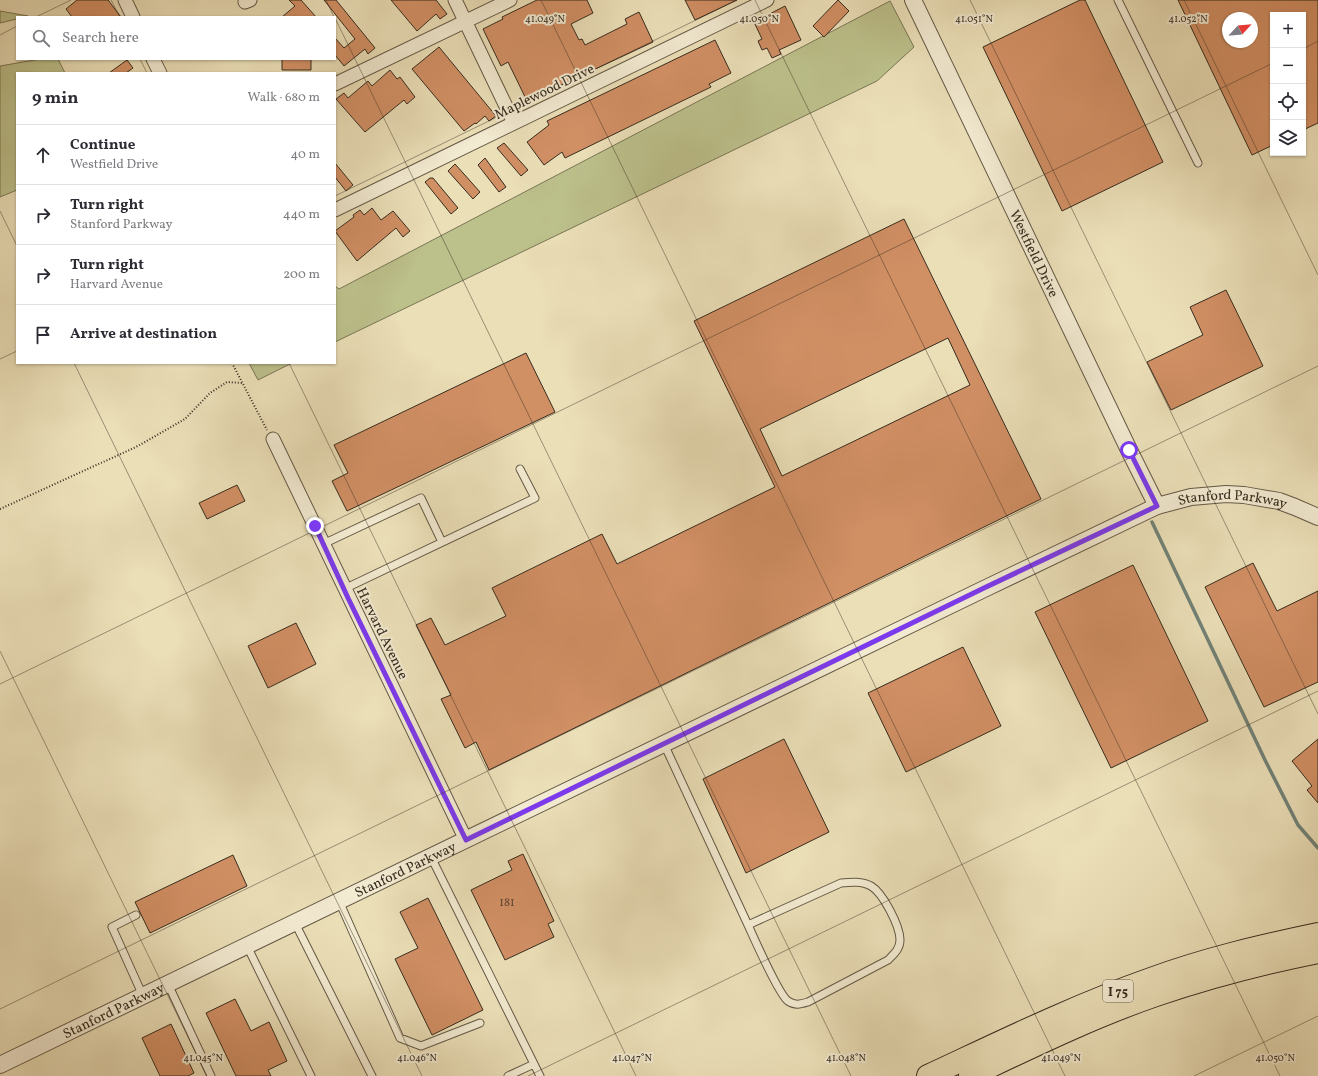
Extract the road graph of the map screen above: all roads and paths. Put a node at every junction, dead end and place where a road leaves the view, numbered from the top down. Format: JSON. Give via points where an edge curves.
{"nodes":[{"id":1,"x":125,"y":0,"type":"edge"},
{"id":2,"x":455,"y":0,"type":"edge"},
{"id":3,"x":510,"y":0,"type":"edge"},
{"id":4,"x":767,"y":0,"type":"edge"},
{"id":5,"x":913,"y":0,"type":"edge"},
{"id":6,"x":1118,"y":0,"type":"edge"},
{"id":7,"x":133,"y":16,"type":"edge"},
{"id":8,"x":466,"y":21,"type":"junction"},
{"id":9,"x":154,"y":60,"type":"edge"},
{"id":10,"x":160,"y":72,"type":"edge"},
{"id":11,"x":336,"y":84,"type":"edge"},
{"id":12,"x":514,"y":123,"type":"junction"},
{"id":13,"x":1198,"y":163,"type":"dead end"},
{"id":14,"x":336,"y":210,"type":"edge"},
{"id":15,"x":232,"y":364,"type":"edge"},
{"id":16,"x":242,"y":383,"type":"junction"},
{"id":17,"x":272,"y":439,"type":"joint"},
{"id":18,"x":520,"y":469,"type":"dead end"},
{"id":19,"x":1157,"y":506,"type":"junction"},
{"id":20,"x":0,"y":509,"type":"edge"},
{"id":21,"x":1318,"y":518,"type":"edge"},
{"id":22,"x":442,"y":542,"type":"junction"},
{"id":23,"x":323,"y":544,"type":"junction"},
{"id":24,"x":344,"y":589,"type":"junction"},
{"id":25,"x":664,"y":744,"type":"junction"},
{"id":26,"x":466,"y":840,"type":"junction"},
{"id":27,"x":431,"y":857,"type":"junction"},
{"id":28,"x":339,"y":902,"type":"junction"},
{"id":29,"x":136,"y":915,"type":"dead end"},
{"id":30,"x":295,"y":923,"type":"junction"},
{"id":31,"x":748,"y":925,"type":"junction"},
{"id":32,"x":1318,"y":934,"type":"edge"},
{"id":33,"x":247,"y":946,"type":"junction"},
{"id":34,"x":1318,"y":952,"type":"edge"},
{"id":35,"x":168,"y":984,"type":"junction"},
{"id":36,"x":143,"y":996,"type":"junction"},
{"id":37,"x":480,"y":1022,"type":"dead end"},
{"id":38,"x":534,"y":1064,"type":"junction"},
{"id":39,"x":0,"y":1065,"type":"edge"},
{"id":40,"x":370,"y":1075,"type":"edge"},
{"id":41,"x":211,"y":1076,"type":"edge"},
{"id":42,"x":310,"y":1076,"type":"edge"},
{"id":43,"x":508,"y":1076,"type":"edge"},
{"id":44,"x":540,"y":1076,"type":"edge"},
{"id":45,"x":928,"y":1076,"type":"edge"},
{"id":46,"x":970,"y":1076,"type":"edge"}],
"edges":[{"from":1,"to":7,"type":"street"},
{"from":2,"to":8,"type":"street"},
{"from":3,"to":8,"type":"street"},
{"from":4,"to":12,"type":"street","name":"Maplewood Drive"},
{"from":5,"to":19,"type":"street","name":"Westfield Drive"},
{"from":6,"to":13,"type":"lane"},
{"from":8,"to":11,"type":"street"},
{"from":8,"to":12,"type":"street"},
{"from":9,"to":10,"type":"street"},
{"from":12,"to":14,"type":"street","name":"Maplewood Drive"},
{"from":15,"to":16,"type":"path"},
{"from":16,"to":17,"type":"path"},
{"from":16,"to":20,"type":"path","via":[[227,382],[210,393],[185,419],[136,447]]},
{"from":17,"to":23,"type":"street","name":"Harvard Avenue"},
{"from":18,"to":22,"type":"lane","via":[[535,498]]},
{"from":19,"to":21,"type":"street","name":"Stanford Parkway","via":[[1191,497],[1244,495],[1279,501]]},
{"from":19,"to":25,"type":"street","name":"Stanford Parkway"},
{"from":22,"to":23,"type":"lane","via":[[421,498]]},
{"from":22,"to":24,"type":"lane"},
{"from":23,"to":24,"type":"street","name":"Harvard Avenue"},
{"from":24,"to":26,"type":"street","name":"Harvard Avenue"},
{"from":25,"to":26,"type":"street","name":"Stanford Parkway"},
{"from":25,"to":31,"type":"lane"},
{"from":26,"to":27,"type":"street","name":"Stanford Parkway"},
{"from":27,"to":28,"type":"street","name":"Stanford Parkway"},
{"from":27,"to":38,"type":"lane"},
{"from":28,"to":30,"type":"street","name":"Stanford Parkway"},
{"from":28,"to":37,"type":"lane","via":[[400,1038],[421,1046]]},
{"from":29,"to":36,"type":"lane","via":[[112,927]]},
{"from":30,"to":33,"type":"street","name":"Stanford Parkway"},
{"from":30,"to":40,"type":"lane"},
{"from":31,"to":31,"type":"lane","via":[[781,993],[787,1001],[797,1005],[808,1002],[888,960],[898,951],[900,940],[895,922],[882,896],[871,886],[855,881],[841,883]]},
{"from":32,"to":45,"type":"highway","number":"I 75","via":[[1225,955],[1150,979],[1046,1021]]},
{"from":33,"to":35,"type":"street","name":"Stanford Parkway"},
{"from":33,"to":42,"type":"lane"},
{"from":34,"to":46,"type":"highway","number":"I 75","via":[[1239,970],[1156,995],[1066,1031]]},
{"from":35,"to":36,"type":"street","name":"Stanford Parkway"},
{"from":35,"to":41,"type":"lane"},
{"from":36,"to":39,"type":"street","name":"Stanford Parkway"},
{"from":38,"to":43,"type":"lane"},
{"from":38,"to":44,"type":"lane"}]}
